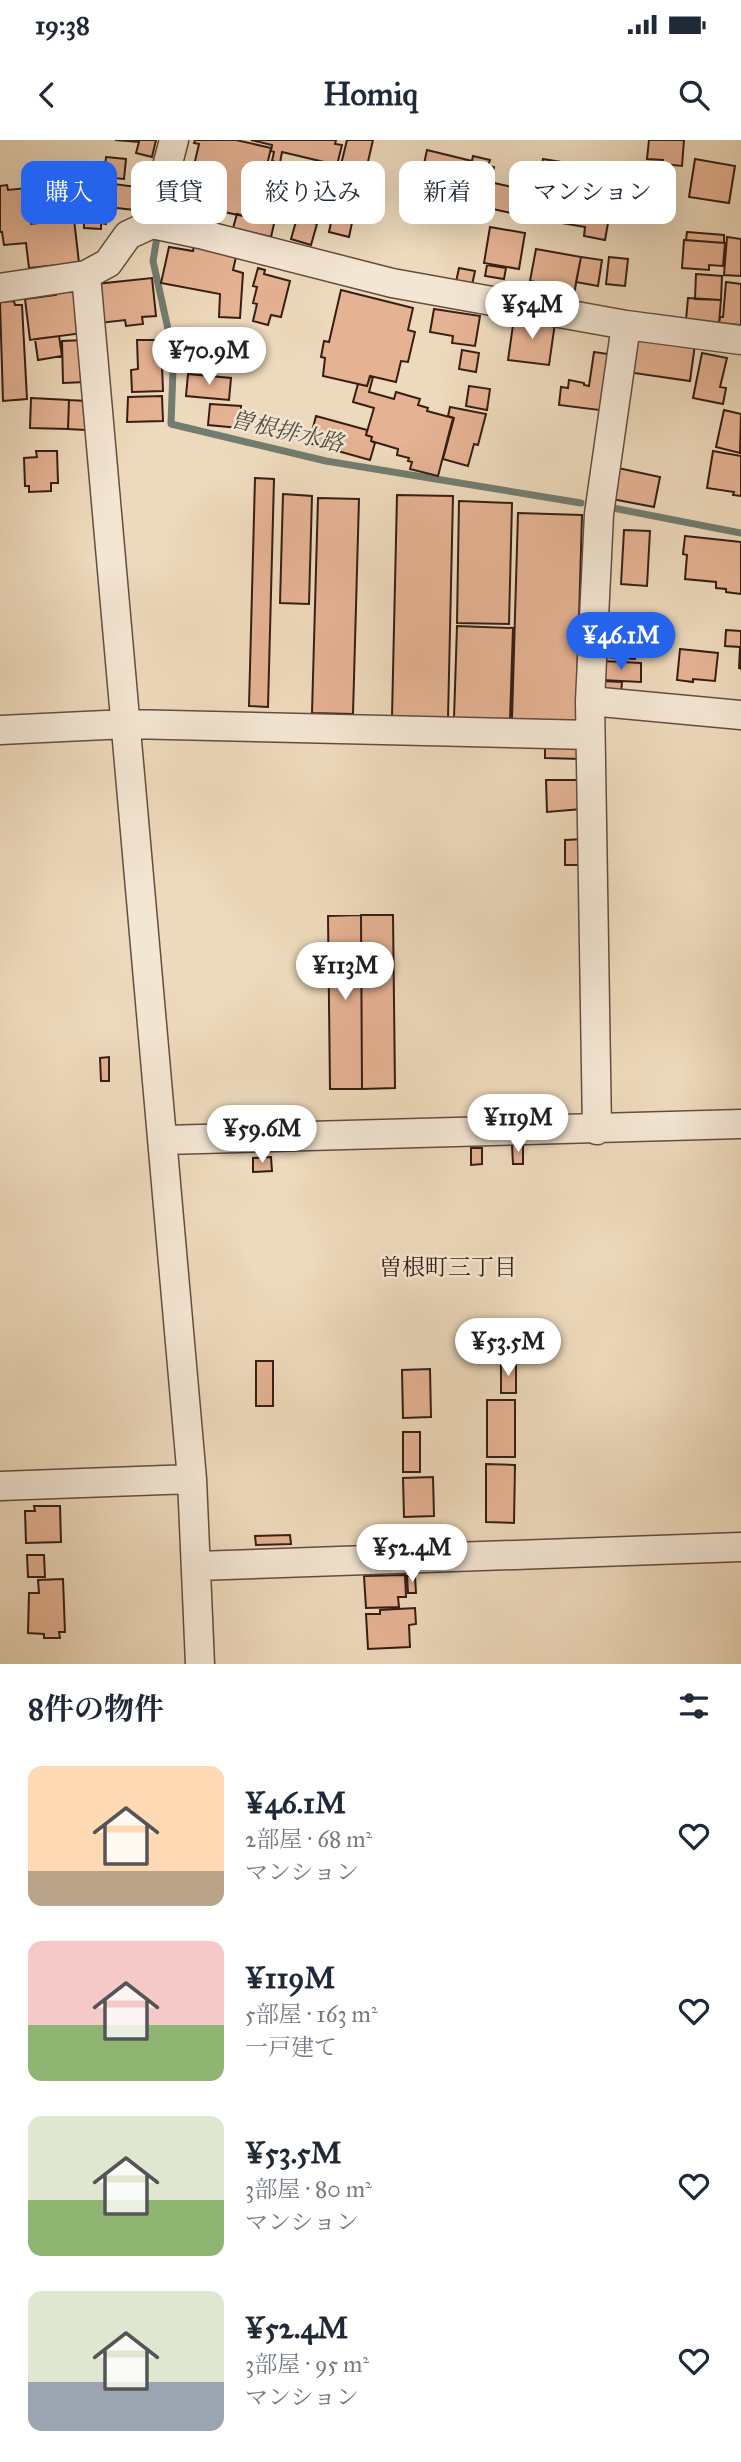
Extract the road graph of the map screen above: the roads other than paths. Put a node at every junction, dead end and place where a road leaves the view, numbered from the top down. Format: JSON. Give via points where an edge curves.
{"nodes":[{"id":1,"x":174,"y":140,"type":"edge"},
{"id":2,"x":168,"y":161,"type":"edge"},
{"id":3,"x":152,"y":224,"type":"joint"},
{"id":4,"x":86,"y":275,"type":"junction"},
{"id":5,"x":0,"y":288,"type":"edge"},
{"id":6,"x":626,"y":325,"type":"junction"},
{"id":7,"x":741,"y":340,"type":"edge"},
{"id":8,"x":590,"y":701,"type":"junction"},
{"id":9,"x":741,"y":715,"type":"edge"},
{"id":10,"x":127,"y":724,"type":"junction"},
{"id":11,"x":0,"y":730,"type":"edge"},
{"id":12,"x":590,"y":734,"type":"junction"},
{"id":13,"x":741,"y":1124,"type":"edge"},
{"id":14,"x":597,"y":1130,"type":"junction"},
{"id":15,"x":164,"y":1140,"type":"junction"},
{"id":16,"x":192,"y":1479,"type":"junction"},
{"id":17,"x":0,"y":1486,"type":"edge"},
{"id":18,"x":741,"y":1547,"type":"edge"},
{"id":19,"x":197,"y":1566,"type":"junction"},
{"id":20,"x":200,"y":1664,"type":"edge"}],
"edges":[{"from":1,"to":2,"type":"street"},
{"from":3,"to":4,"type":"street","via":[[128,235],[108,262]]},
{"from":3,"to":6,"type":"street","via":[[392,283]]},
{"from":4,"to":5,"type":"street"},
{"from":4,"to":10,"type":"street"},
{"from":6,"to":7,"type":"street"},
{"from":6,"to":8,"type":"street","via":[[599,514]]},
{"from":8,"to":9,"type":"street"},
{"from":8,"to":12,"type":"street"},
{"from":10,"to":11,"type":"street"},
{"from":10,"to":12,"type":"street"},
{"from":10,"to":15,"type":"street"},
{"from":12,"to":14,"type":"street"},
{"from":13,"to":14,"type":"street"},
{"from":14,"to":15,"type":"street"},
{"from":15,"to":16,"type":"street"},
{"from":16,"to":17,"type":"street"},
{"from":16,"to":19,"type":"street"},
{"from":18,"to":19,"type":"street"},
{"from":19,"to":20,"type":"street"}]}
